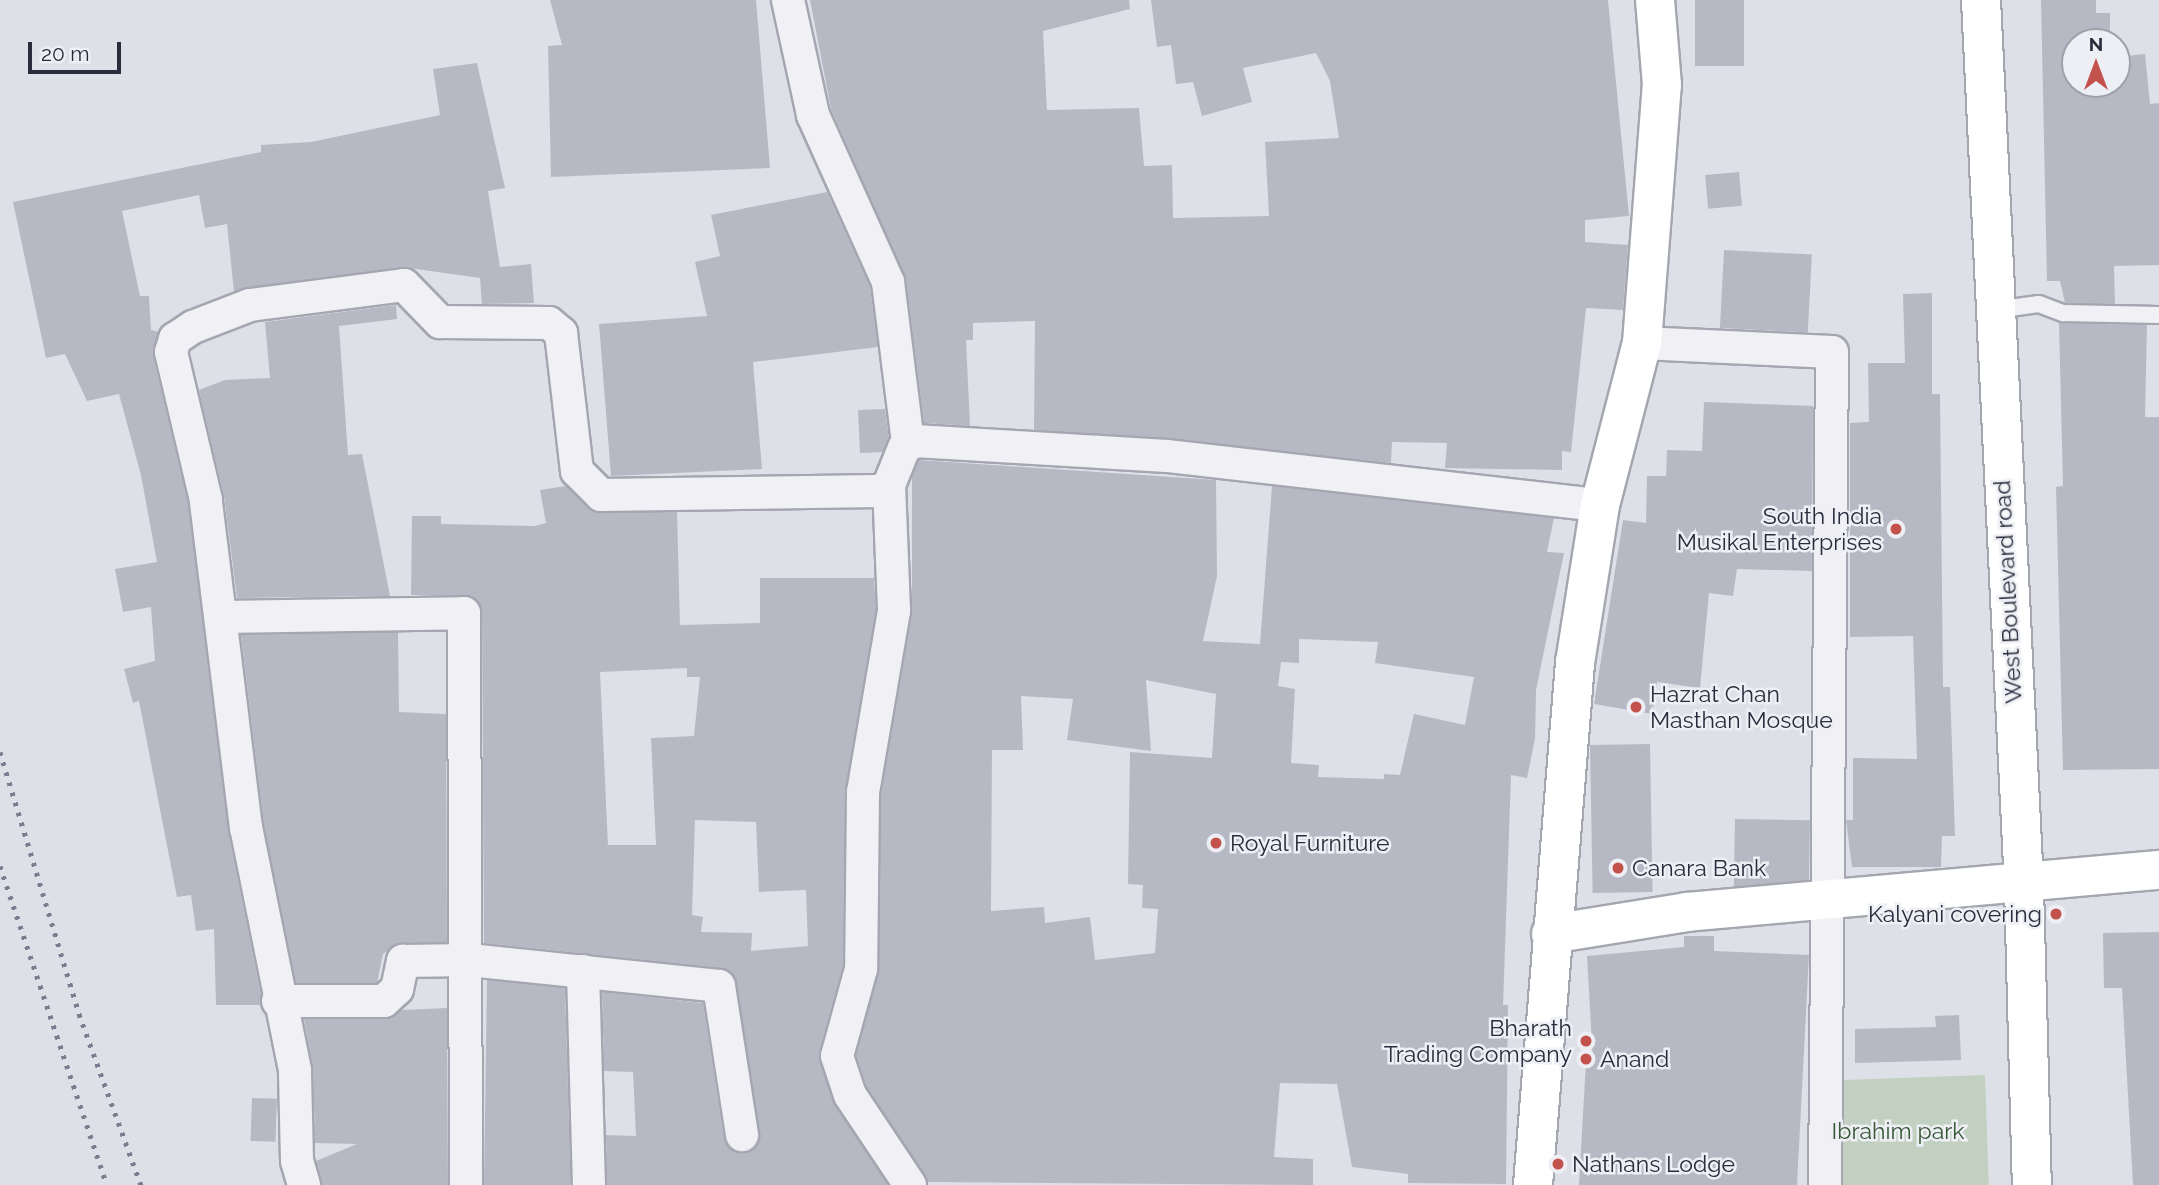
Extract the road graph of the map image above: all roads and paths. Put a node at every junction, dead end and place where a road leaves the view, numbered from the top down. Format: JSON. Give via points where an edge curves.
{"nodes":[{"id":1,"x":788,"y":0,"type":"edge"},
{"id":2,"x":1655,"y":0,"type":"edge"},
{"id":3,"x":1981,"y":0,"type":"edge"},
{"id":4,"x":1993,"y":310,"type":"junction"},
{"id":5,"x":2159,"y":315,"type":"edge"},
{"id":6,"x":1642,"y":343,"type":"junction"},
{"id":7,"x":908,"y":443,"type":"junction"},
{"id":8,"x":889,"y":485,"type":"junction"},
{"id":9,"x":1600,"y":505,"type":"junction"},
{"id":10,"x":222,"y":617,"type":"junction"},
{"id":11,"x":2159,"y":870,"type":"edge"},
{"id":12,"x":2024,"y":886,"type":"junction"},
{"id":13,"x":1832,"y":900,"type":"junction"},
{"id":14,"x":1551,"y":934,"type":"junction"},
{"id":15,"x":469,"y":960,"type":"junction"},
{"id":16,"x":583,"y":971,"type":"junction"},
{"id":17,"x":278,"y":1001,"type":"junction"},
{"id":18,"x":742,"y":1135,"type":"dead end"},
{"id":19,"x":304,"y":1185,"type":"edge"},
{"id":20,"x":466,"y":1185,"type":"edge"},
{"id":21,"x":589,"y":1185,"type":"edge"},
{"id":22,"x":910,"y":1185,"type":"edge"},
{"id":23,"x":1533,"y":1185,"type":"edge"},
{"id":24,"x":1825,"y":1185,"type":"edge"},
{"id":25,"x":2032,"y":1185,"type":"edge"}],
"edges":[{"from":1,"to":7,"type":"street","via":[[813,116],[888,282]]},
{"from":2,"to":6,"type":"main road","via":[[1662,85]]},
{"from":3,"to":4,"type":"main road","name":"West Boulevard road"},
{"from":4,"to":5,"type":"lane","via":[[2039,304],[2063,313]]},
{"from":4,"to":12,"type":"main road","name":"West Boulevard road"},
{"from":6,"to":9,"type":"main road"},
{"from":6,"to":13,"type":"street","via":[[1832,352]]},
{"from":7,"to":8,"type":"street"},
{"from":7,"to":9,"type":"street","via":[[1167,456]]},
{"from":8,"to":10,"type":"street","via":[[866,491],[601,495],[575,461],[556,326],[440,322],[404,285],[250,305],[193,327],[171,346],[206,500]]},
{"from":8,"to":22,"type":"street","via":[[894,611],[863,792],[861,969],[838,1056],[850,1095]]},
{"from":9,"to":14,"type":"main road","via":[[1575,663]]},
{"from":10,"to":15,"type":"street","via":[[464,613]]},
{"from":10,"to":17,"type":"street","via":[[246,828]]},
{"from":11,"to":12,"type":"main road"},
{"from":12,"to":13,"type":"main road"},
{"from":12,"to":25,"type":"main road","name":"West Boulevard road"},
{"from":13,"to":14,"type":"main road","via":[[1687,912]]},
{"from":13,"to":24,"type":"street"},
{"from":14,"to":23,"type":"main road"},
{"from":15,"to":16,"type":"street"},
{"from":15,"to":17,"type":"street","via":[[403,961],[397,989],[384,1001]]},
{"from":15,"to":20,"type":"street"},
{"from":16,"to":18,"type":"street","via":[[719,986]]},
{"from":16,"to":21,"type":"street"},
{"from":17,"to":19,"type":"street","via":[[295,1070],[297,1161]]}]}
